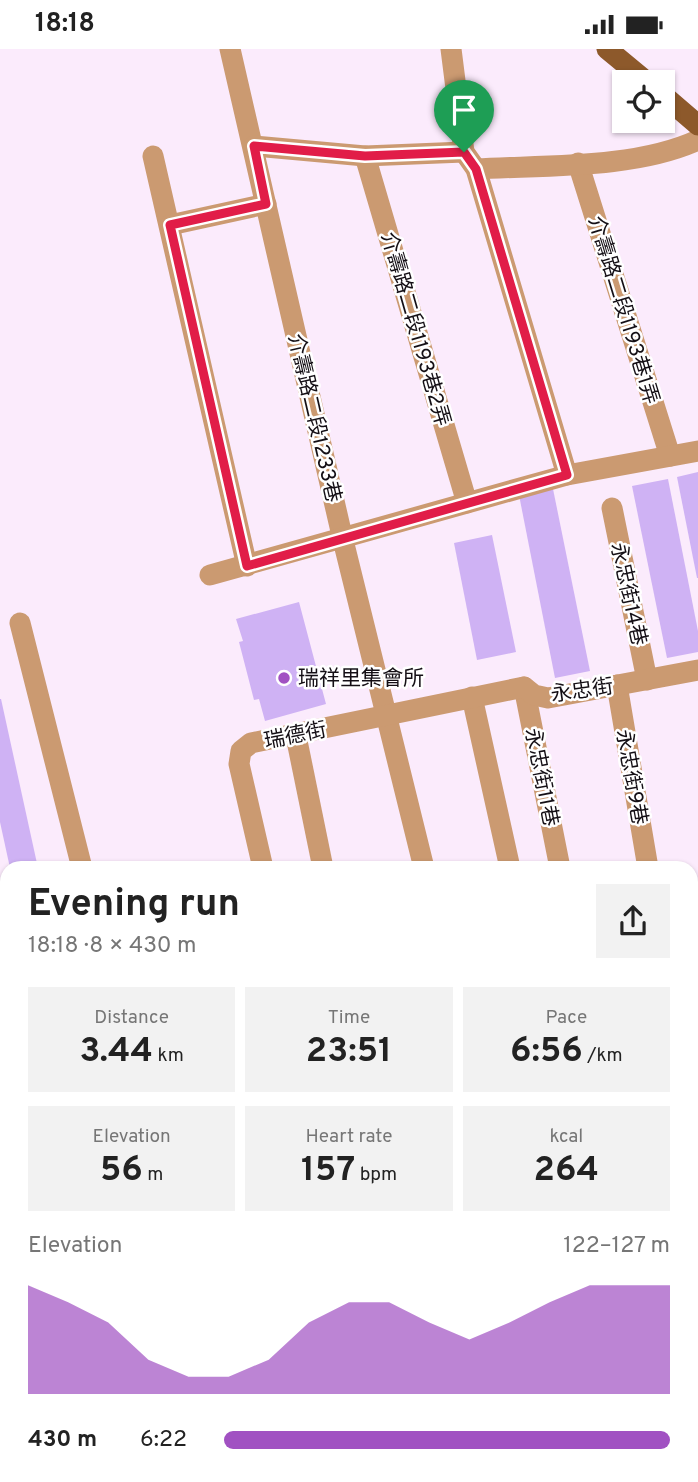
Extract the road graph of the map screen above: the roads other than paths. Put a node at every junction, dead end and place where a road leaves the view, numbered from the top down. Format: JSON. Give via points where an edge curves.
{"nodes":[{"id":1,"x":230,"y":49,"type":"edge"},
{"id":2,"x":451,"y":49,"type":"edge"},
{"id":3,"x":607,"y":49,"type":"edge"},
{"id":4,"x":632,"y":70,"type":"edge"},
{"id":5,"x":675,"y":105,"type":"edge"},
{"id":6,"x":698,"y":125,"type":"edge"},
{"id":7,"x":698,"y":140,"type":"edge"},
{"id":8,"x":254,"y":146,"type":"junction"},
{"id":9,"x":153,"y":156,"type":"dead end"},
{"id":10,"x":365,"y":156,"type":"junction"},
{"id":11,"x":470,"y":161,"type":"junction"},
{"id":12,"x":578,"y":163,"type":"junction"},
{"id":13,"x":266,"y":204,"type":"junction"},
{"id":14,"x":170,"y":225,"type":"junction"},
{"id":15,"x":698,"y":451,"type":"edge"},
{"id":16,"x":670,"y":456,"type":"junction"},
{"id":17,"x":567,"y":475,"type":"junction"},
{"id":18,"x":467,"y":502,"type":"junction"},
{"id":19,"x":612,"y":508,"type":"dead end"},
{"id":20,"x":343,"y":540,"type":"junction"},
{"id":21,"x":247,"y":566,"type":"junction"},
{"id":22,"x":210,"y":575,"type":"dead end"},
{"id":23,"x":20,"y":624,"type":"dead end"},
{"id":24,"x":698,"y":670,"type":"edge"},
{"id":25,"x":647,"y":680,"type":"junction"},
{"id":26,"x":617,"y":685,"type":"junction"},
{"id":27,"x":524,"y":687,"type":"junction"},
{"id":28,"x":472,"y":697,"type":"junction"},
{"id":29,"x":387,"y":716,"type":"junction"},
{"id":30,"x":296,"y":736,"type":"junction"},
{"id":31,"x":80,"y":861,"type":"edge"},
{"id":32,"x":261,"y":861,"type":"edge"},
{"id":33,"x":322,"y":861,"type":"edge"},
{"id":34,"x":422,"y":861,"type":"edge"},
{"id":35,"x":508,"y":861,"type":"edge"},
{"id":36,"x":559,"y":861,"type":"edge"},
{"id":37,"x":647,"y":861,"type":"edge"}],
"edges":[{"from":1,"to":8,"type":"street","name":"介壽路二段1233巷"},
{"from":2,"to":11,"type":"street"},
{"from":3,"to":4,"type":"main road"},
{"from":5,"to":6,"type":"main road"},
{"from":7,"to":12,"type":"street","via":[[670,153]]},
{"from":8,"to":10,"type":"street"},
{"from":8,"to":13,"type":"street","name":"介壽路二段1233巷"},
{"from":9,"to":14,"type":"street"},
{"from":10,"to":11,"type":"street"},
{"from":10,"to":18,"type":"street","name":"介壽路二段1193巷2弄"},
{"from":11,"to":12,"type":"street"},
{"from":11,"to":17,"type":"street"},
{"from":12,"to":16,"type":"street","name":"介壽路二段1193巷1弄"},
{"from":13,"to":14,"type":"street"},
{"from":13,"to":20,"type":"street","name":"介壽路二段1233巷"},
{"from":14,"to":21,"type":"street"},
{"from":15,"to":16,"type":"street"},
{"from":16,"to":17,"type":"street"},
{"from":17,"to":18,"type":"street"},
{"from":18,"to":20,"type":"street"},
{"from":19,"to":25,"type":"street","name":"永忠街14巷"},
{"from":20,"to":21,"type":"street"},
{"from":20,"to":29,"type":"street","name":"介壽路二段1233巷"},
{"from":21,"to":22,"type":"street"},
{"from":23,"to":31,"type":"street"},
{"from":24,"to":25,"type":"street","name":"永忠街"},
{"from":25,"to":26,"type":"street","name":"永忠街"},
{"from":26,"to":27,"type":"street","name":"永忠街","via":[[548,698]]},
{"from":26,"to":37,"type":"street","name":"永忠街9巷"},
{"from":27,"to":28,"type":"street","name":"永忠街"},
{"from":27,"to":36,"type":"street","name":"永忠街11巷"},
{"from":28,"to":29,"type":"street","name":"永忠街"},
{"from":28,"to":35,"type":"street"},
{"from":29,"to":30,"type":"street","name":"瑞德街"},
{"from":29,"to":34,"type":"street","name":"介壽路二段1233巷"},
{"from":30,"to":32,"type":"street","name":"瑞德街","via":[[251,743],[241,751],[243,782]]},
{"from":30,"to":33,"type":"street"}]}
